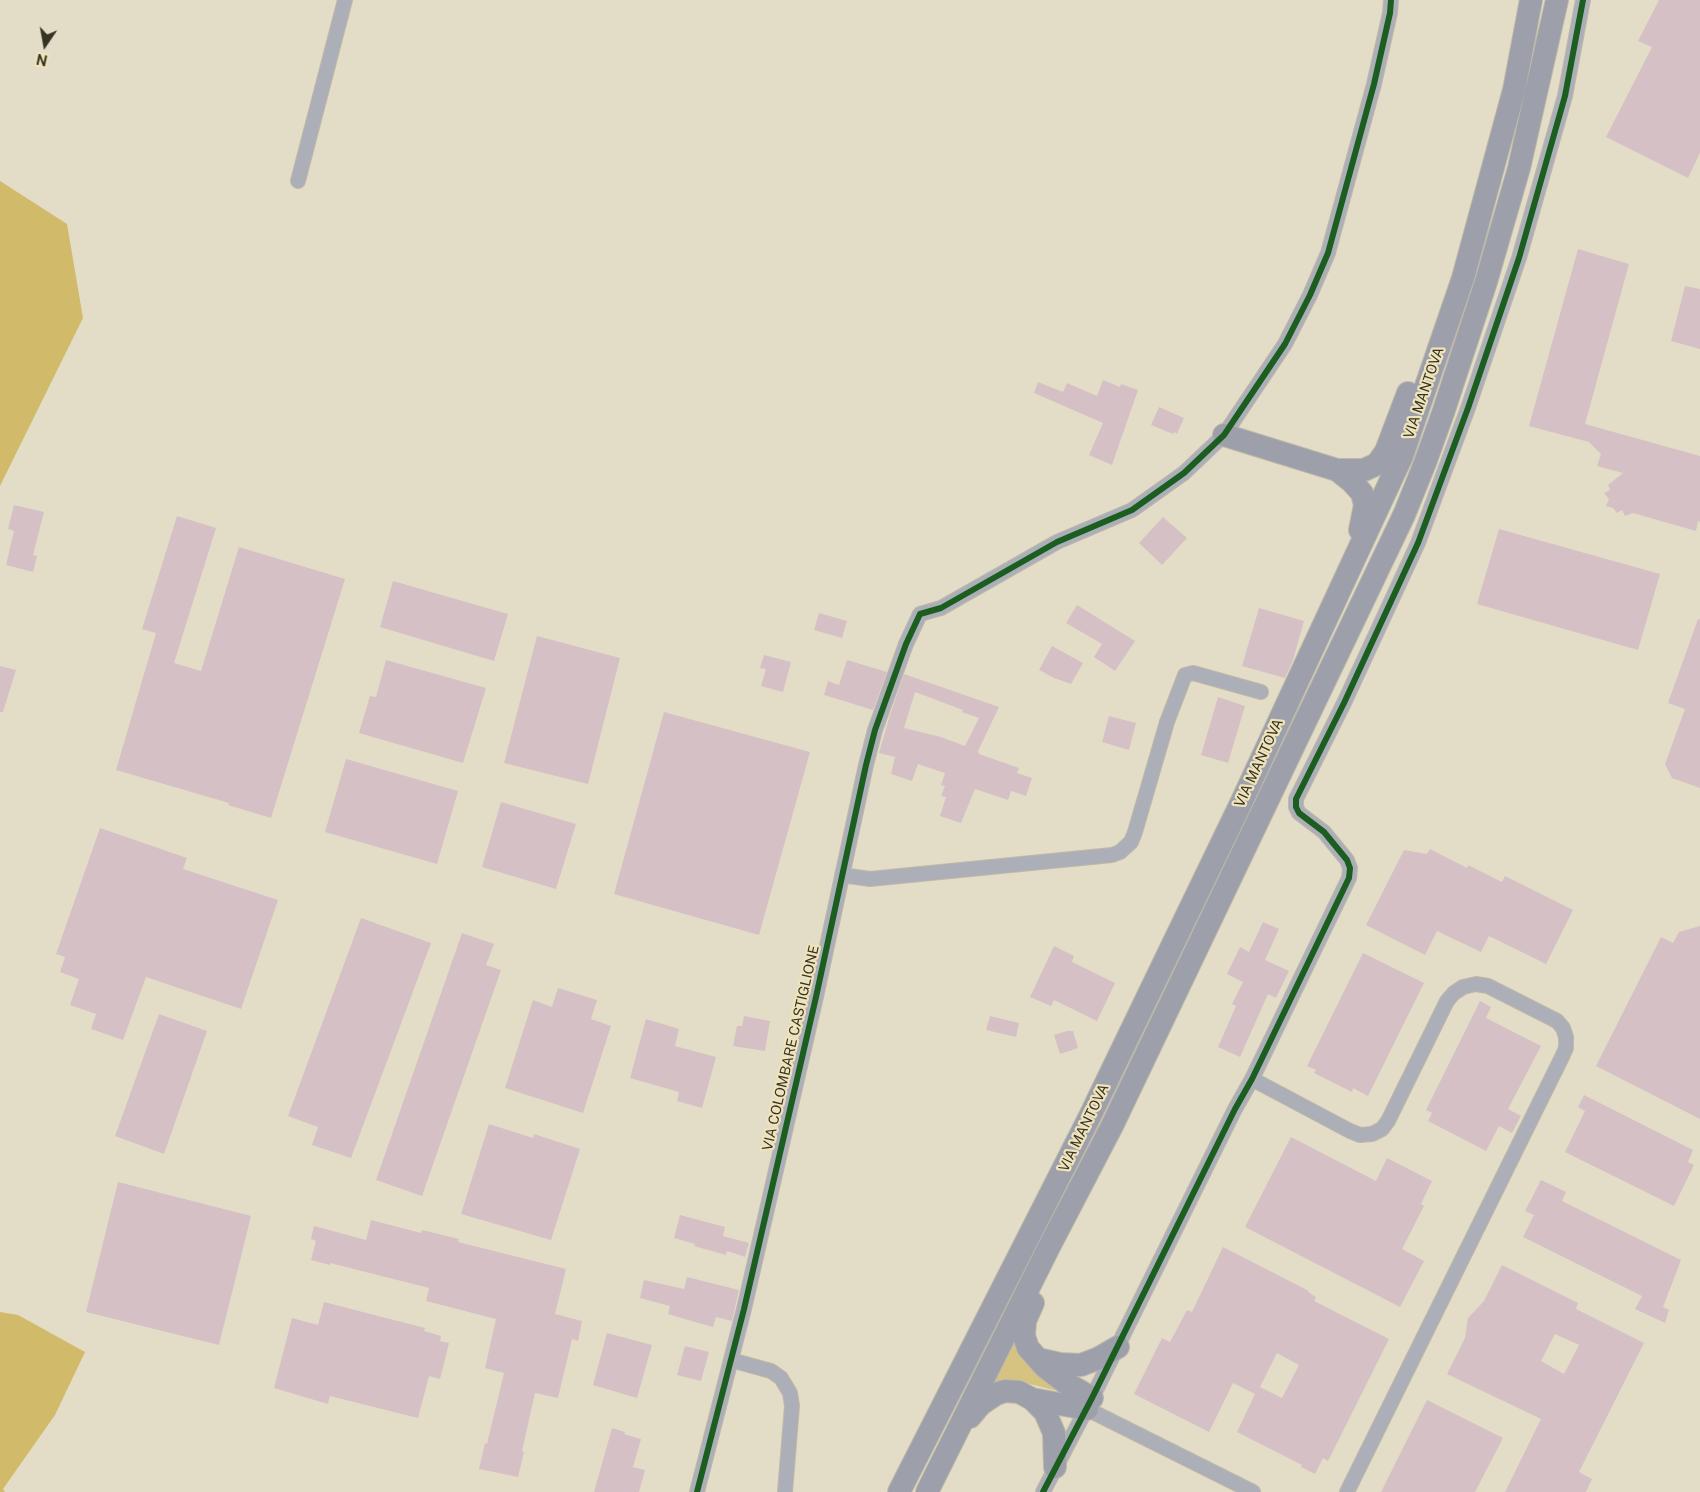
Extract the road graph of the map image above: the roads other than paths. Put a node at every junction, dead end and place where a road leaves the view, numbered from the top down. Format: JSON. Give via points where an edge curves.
{"nodes":[{"id":1,"x":345,"y":0,"type":"edge"},
{"id":2,"x":1391,"y":0,"type":"edge"},
{"id":3,"x":1531,"y":0,"type":"edge"},
{"id":4,"x":1557,"y":0,"type":"edge"},
{"id":5,"x":1583,"y":0,"type":"edge"},
{"id":6,"x":298,"y":181,"type":"dead end"},
{"id":7,"x":1450,"y":318,"type":"junction"},
{"id":8,"x":1224,"y":435,"type":"junction"},
{"id":9,"x":1337,"y":470,"type":"junction"},
{"id":10,"x":1350,"y":565,"type":"junction"},
{"id":11,"x":1261,"y":692,"type":"dead end"},
{"id":12,"x":842,"y":875,"type":"junction"},
{"id":13,"x":1252,"y":1079,"type":"junction"},
{"id":14,"x":1049,"y":1246,"type":"junction"},
{"id":15,"x":1118,"y":1347,"type":"junction"},
{"id":16,"x":1038,"y":1359,"type":"junction"},
{"id":17,"x":731,"y":1360,"type":"junction"},
{"id":18,"x":1032,"y":1399,"type":"junction"},
{"id":19,"x":1090,"y":1403,"type":"junction"},
{"id":20,"x":958,"y":1431,"type":"junction"},
{"id":21,"x":1055,"y":1467,"type":"junction"},
{"id":22,"x":697,"y":1492,"type":"edge"},
{"id":23,"x":785,"y":1492,"type":"edge"},
{"id":24,"x":899,"y":1492,"type":"edge"},
{"id":25,"x":926,"y":1492,"type":"edge"},
{"id":26,"x":1043,"y":1492,"type":"edge"},
{"id":27,"x":1253,"y":1492,"type":"edge"},
{"id":28,"x":1347,"y":1492,"type":"edge"}],
"edges":[{"from":1,"to":6,"type":"street"},
{"from":2,"to":8,"type":"street","via":[[1374,84],[1328,253],[1285,344]]},
{"from":3,"to":7,"type":"highway","name":"VIA MANTOVA","via":[[1514,90]]},
{"from":4,"to":14,"type":"highway","name":"VIA MANTOVA","via":[[1505,216],[1425,464],[1112,1126]]},
{"from":5,"to":13,"type":"street","via":[[1565,96],[1519,258],[1468,408],[1418,543],[1296,799],[1300,813],[1324,832],[1347,860],[1350,878]]},
{"from":7,"to":9,"type":"highway","via":[[1412,384],[1386,451],[1377,464],[1364,470]]},
{"from":7,"to":10,"type":"highway","name":"VIA MANTOVA","via":[[1402,456]]},
{"from":8,"to":9,"type":"highway"},
{"from":8,"to":12,"type":"street","name":"VIA COLOMBARE CASTIGLIONE","via":[[1184,473],[1132,510],[1057,542],[941,608],[920,614],[875,730]]},
{"from":9,"to":10,"type":"highway","via":[[1362,493],[1365,505]]},
{"from":10,"to":24,"type":"highway","name":"VIA MANTOVA","via":[[1238,809],[1089,1118]]},
{"from":11,"to":12,"type":"street","via":[[1193,673],[1185,676],[1167,722],[1135,832],[1120,852],[870,879]]},
{"from":12,"to":17,"type":"street","name":"VIA COLOMBARE CASTIGLIONE"},
{"from":13,"to":15,"type":"street","via":[[1234,1108]]},
{"from":13,"to":28,"type":"street","via":[[1350,1131],[1360,1135],[1372,1134],[1388,1122],[1447,1001],[1463,986],[1488,986],[1557,1021],[1566,1037],[1562,1057]]},
{"from":14,"to":16,"type":"highway","via":[[1049,1265],[1025,1322],[1024,1336],[1028,1348]]},
{"from":14,"to":20,"type":"highway","name":"VIA MANTOVA"},
{"from":15,"to":16,"type":"highway","via":[[1081,1365]]},
{"from":15,"to":19,"type":"street"},
{"from":16,"to":19,"type":"highway"},
{"from":17,"to":22,"type":"street","name":"VIA COLOMBARE CASTIGLIONE"},
{"from":17,"to":23,"type":"street","via":[[771,1371],[781,1378],[790,1393],[792,1406]]},
{"from":18,"to":19,"type":"highway"},
{"from":18,"to":20,"type":"highway","via":[[1019,1392],[996,1394],[981,1404]]},
{"from":18,"to":21,"type":"highway","via":[[1045,1412],[1054,1433]]},
{"from":19,"to":21,"type":"street"},
{"from":19,"to":27,"type":"street"},
{"from":20,"to":25,"type":"highway","name":"VIA MANTOVA"},
{"from":21,"to":26,"type":"street"}]}
